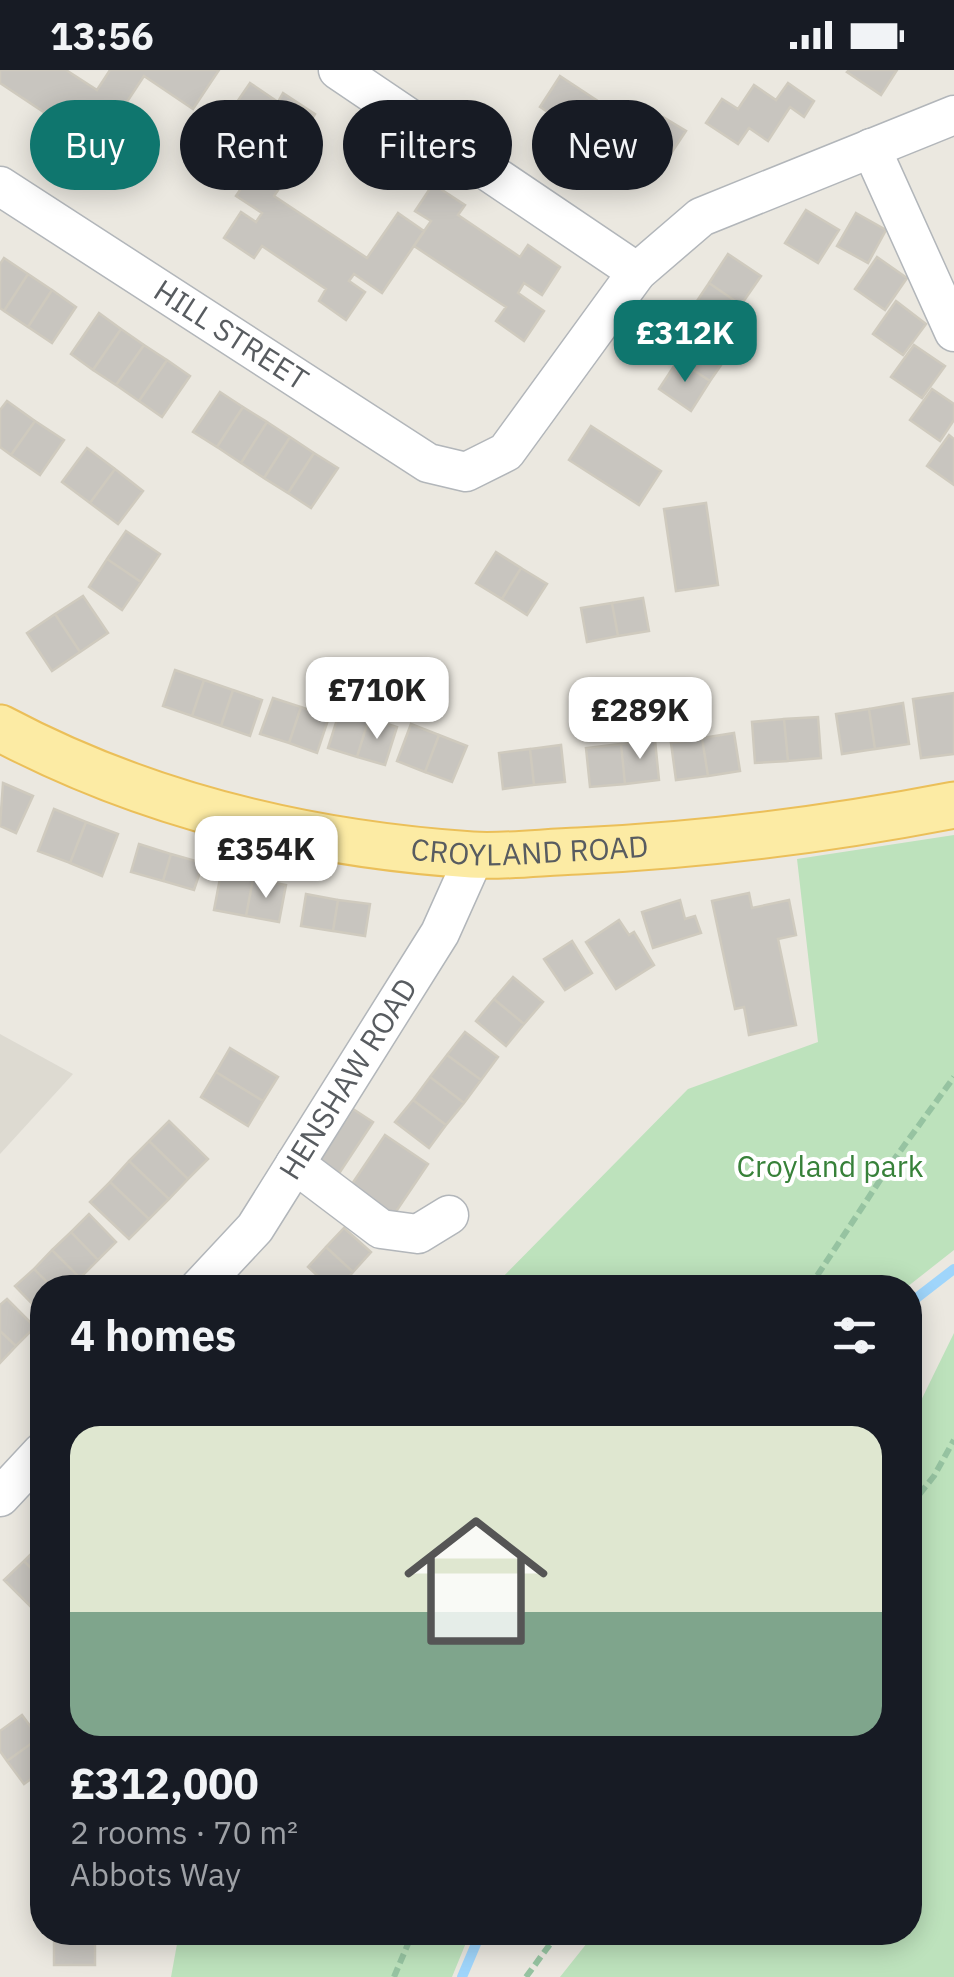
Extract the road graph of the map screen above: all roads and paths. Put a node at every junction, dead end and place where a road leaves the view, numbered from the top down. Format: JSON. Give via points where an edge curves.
{"nodes":[{"id":1,"x":338,"y":70,"type":"edge"},
{"id":2,"x":954,"y":116,"type":"edge"},
{"id":3,"x":871,"y":148,"type":"junction"},
{"id":4,"x":0,"y":186,"type":"edge"},
{"id":5,"x":637,"y":272,"type":"junction"},
{"id":6,"x":954,"y":332,"type":"edge"},
{"id":7,"x":0,"y":728,"type":"edge"},
{"id":8,"x":954,"y":805,"type":"edge"},
{"id":9,"x":475,"y":855,"type":"junction"},
{"id":10,"x":954,"y":1077,"type":"edge"},
{"id":11,"x":295,"y":1164,"type":"junction"},
{"id":12,"x":450,"y":1216,"type":"dead end"},
{"id":13,"x":211,"y":1275,"type":"edge"},
{"id":14,"x":818,"y":1275,"type":"edge"},
{"id":15,"x":954,"y":1440,"type":"edge"},
{"id":16,"x":30,"y":1465,"type":"edge"},
{"id":17,"x":922,"y":1491,"type":"edge"},
{"id":18,"x":0,"y":1496,"type":"edge"},
{"id":19,"x":408,"y":1945,"type":"edge"},
{"id":20,"x":550,"y":1945,"type":"edge"},
{"id":21,"x":394,"y":1977,"type":"edge"},
{"id":22,"x":526,"y":1977,"type":"edge"}],
"edges":[{"from":1,"to":5,"type":"street"},
{"from":2,"to":3,"type":"street"},
{"from":3,"to":5,"type":"street","via":[[701,217]]},
{"from":3,"to":6,"type":"street"},
{"from":4,"to":5,"type":"street","name":"HILL STREET","via":[[428,463],[466,472],[506,452]]},
{"from":7,"to":9,"type":"main road","name":"CROYLAND ROAD","via":[[173,803],[306,834]]},
{"from":8,"to":9,"type":"main road","name":"CROYLAND ROAD","via":[[681,846]]},
{"from":9,"to":11,"type":"street","name":"HENSHAW ROAD","via":[[440,932]]},
{"from":10,"to":14,"type":"path"},
{"from":11,"to":12,"type":"street","via":[[381,1229],[418,1234]]},
{"from":11,"to":13,"type":"street","name":"HENSHAW ROAD","via":[[256,1228]]},
{"from":15,"to":17,"type":"path"},
{"from":16,"to":18,"type":"street"},
{"from":19,"to":21,"type":"path"},
{"from":20,"to":22,"type":"path"}]}
